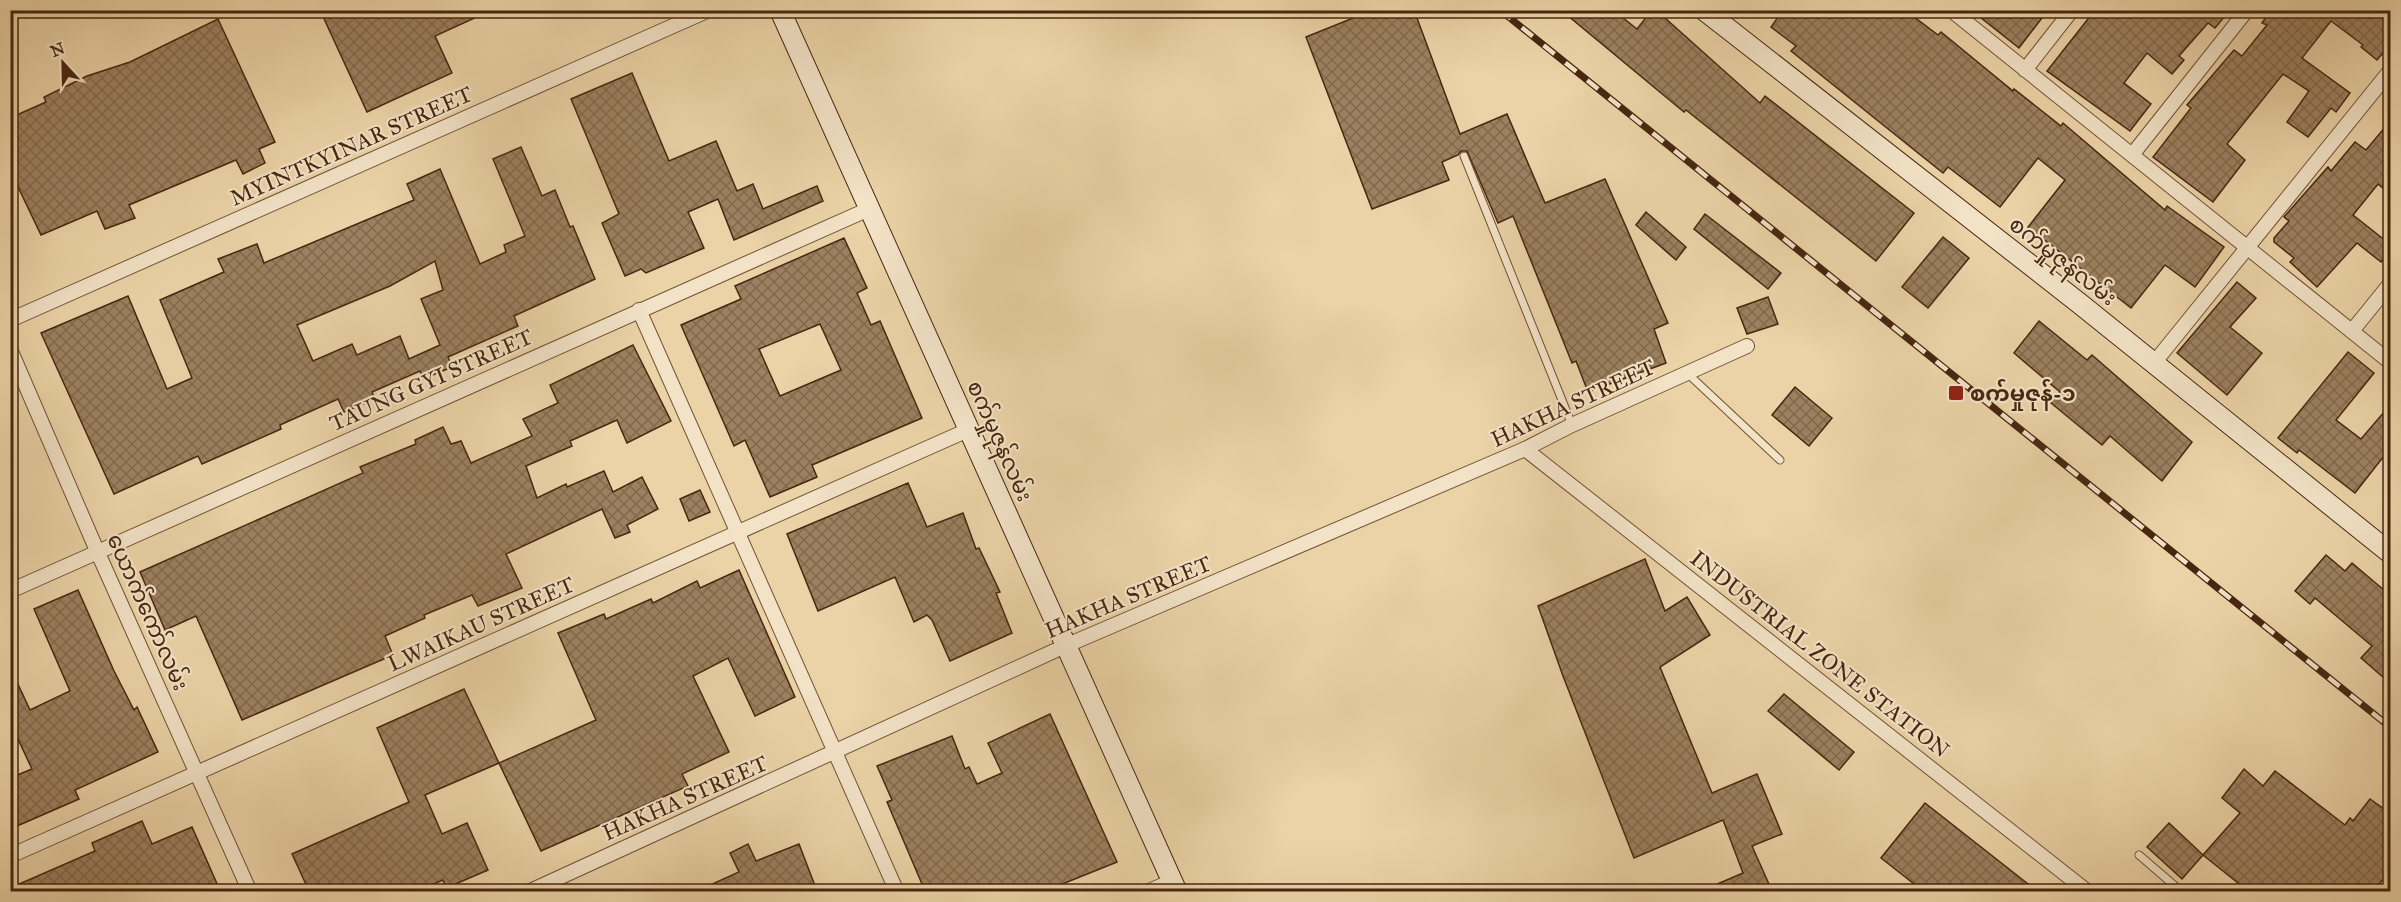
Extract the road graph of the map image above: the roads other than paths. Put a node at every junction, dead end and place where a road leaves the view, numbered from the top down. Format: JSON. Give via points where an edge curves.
{"nodes":[{"id":1,"x":709,"y":10,"type":"edge"},
{"id":2,"x":780,"y":10,"type":"edge"},
{"id":3,"x":1704,"y":10,"type":"edge"},
{"id":4,"x":1951,"y":10,"type":"edge"},
{"id":5,"x":2072,"y":10,"type":"edge"},
{"id":6,"x":2247,"y":10,"type":"edge"},
{"id":7,"x":2025,"y":70,"type":"junction"},
{"id":8,"x":2391,"y":71,"type":"edge"},
{"id":9,"x":2132,"y":155,"type":"junction"},
{"id":10,"x":1464,"y":156,"type":"dead end"},
{"id":11,"x":869,"y":209,"type":"junction"},
{"id":12,"x":2247,"y":248,"type":"junction"},
{"id":13,"x":2391,"y":284,"type":"edge"},
{"id":14,"x":639,"y":310,"type":"junction"},
{"id":15,"x":10,"y":320,"type":"edge"},
{"id":16,"x":2352,"y":332,"type":"junction"},
{"id":17,"x":1747,"y":346,"type":"dead end"},
{"id":18,"x":10,"y":349,"type":"edge"},
{"id":19,"x":2391,"y":362,"type":"edge"},
{"id":20,"x":2154,"y":363,"type":"junction"},
{"id":21,"x":1687,"y":374,"type":"junction"},
{"id":22,"x":1572,"y":424,"type":"junction"},
{"id":23,"x":968,"y":430,"type":"junction"},
{"id":24,"x":1525,"y":449,"type":"junction"},
{"id":25,"x":1780,"y":460,"type":"dead end"},
{"id":26,"x":739,"y":534,"type":"junction"},
{"id":27,"x":98,"y":553,"type":"junction"},
{"id":28,"x":2391,"y":553,"type":"edge"},
{"id":29,"x":10,"y":591,"type":"edge"},
{"id":30,"x":1065,"y":646,"type":"junction"},
{"id":31,"x":836,"y":753,"type":"junction"},
{"id":32,"x":197,"y":771,"type":"junction"},
{"id":33,"x":2139,"y":855,"type":"dead end"},
{"id":34,"x":10,"y":856,"type":"edge"},
{"id":35,"x":1174,"y":886,"type":"edge"},
{"id":36,"x":250,"y":891,"type":"edge"},
{"id":37,"x":528,"y":891,"type":"edge"},
{"id":38,"x":897,"y":891,"type":"edge"},
{"id":39,"x":1147,"y":891,"type":"edge"},
{"id":40,"x":2088,"y":891,"type":"edge"},
{"id":41,"x":2182,"y":891,"type":"edge"}],
"edges":[{"from":1,"to":15,"type":"street","name":"MYINTKYINAR STREET"},
{"from":2,"to":11,"type":"street","name":"စက်မှုဇုန်လမ်း"},
{"from":3,"to":20,"type":"street","name":"စက်မှုဇုန်လမ်း"},
{"from":4,"to":7,"type":"street"},
{"from":5,"to":7,"type":"street"},
{"from":6,"to":9,"type":"street"},
{"from":7,"to":9,"type":"street"},
{"from":8,"to":12,"type":"street"},
{"from":9,"to":12,"type":"street"},
{"from":10,"to":22,"type":"lane"},
{"from":11,"to":14,"type":"street","name":"TAUNG GYI STREET"},
{"from":11,"to":23,"type":"street","name":"စက်မှုဇုန်လမ်း"},
{"from":12,"to":16,"type":"street"},
{"from":12,"to":20,"type":"street"},
{"from":13,"to":16,"type":"street"},
{"from":14,"to":26,"type":"street"},
{"from":14,"to":27,"type":"street","name":"TAUNG GYI STREET"},
{"from":16,"to":19,"type":"street"},
{"from":17,"to":21,"type":"street","name":"HAKHA STREET"},
{"from":18,"to":27,"type":"street","name":"ယောက်ကော်လမ်း"},
{"from":20,"to":28,"type":"street","name":"စက်မှုဇုန်လမ်း"},
{"from":21,"to":22,"type":"street","name":"HAKHA STREET"},
{"from":21,"to":25,"type":"lane"},
{"from":22,"to":24,"type":"street","name":"HAKHA STREET"},
{"from":23,"to":26,"type":"street","name":"LWAIKAU STREET"},
{"from":23,"to":30,"type":"street","name":"စက်မှုဇုန်လမ်း"},
{"from":24,"to":30,"type":"street","name":"HAKHA STREET"},
{"from":24,"to":40,"type":"street","name":"INDUSTRIAL ZONE STATION"},
{"from":26,"to":31,"type":"street"},
{"from":26,"to":32,"type":"street","name":"LWAIKAU STREET"},
{"from":27,"to":29,"type":"street","name":"TAUNG GYI STREET"},
{"from":27,"to":32,"type":"street","name":"ယောက်ကော်လမ်း"},
{"from":30,"to":31,"type":"street","name":"HAKHA STREET"},
{"from":30,"to":35,"type":"street","name":"စက်မှုဇုန်လမ်း"},
{"from":31,"to":37,"type":"street","name":"HAKHA STREET"},
{"from":31,"to":38,"type":"street"},
{"from":32,"to":34,"type":"street","name":"LWAIKAU STREET"},
{"from":32,"to":36,"type":"street","name":"ယောက်ကော်လမ်း"},
{"from":33,"to":41,"type":"lane"},
{"from":35,"to":39,"type":"street"}]}
